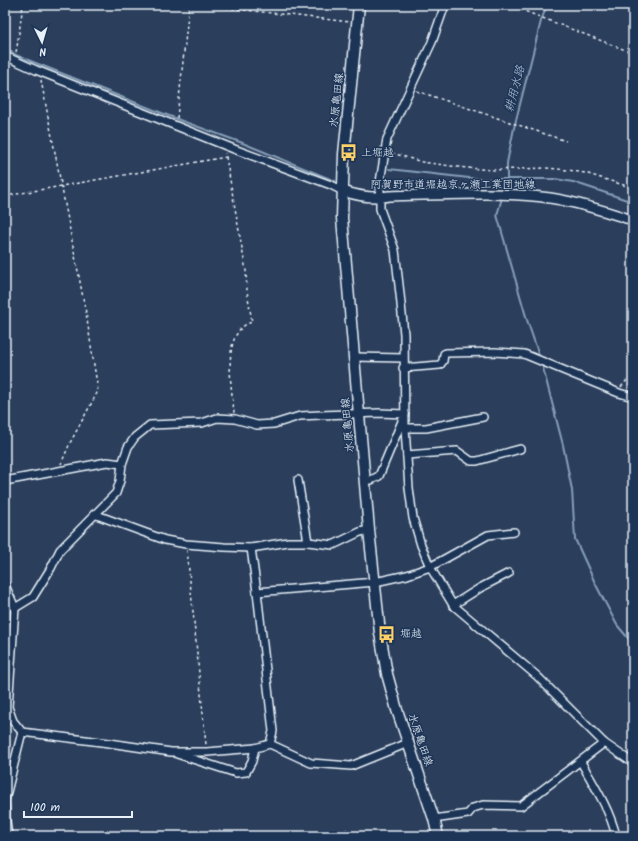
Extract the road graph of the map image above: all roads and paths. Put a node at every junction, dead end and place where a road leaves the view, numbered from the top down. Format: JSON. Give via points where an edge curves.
{"nodes":[{"id":1,"x":23,"y":5,"type":"edge"},
{"id":2,"x":190,"y":5,"type":"edge"},
{"id":3,"x":202,"y":5,"type":"edge"},
{"id":4,"x":359,"y":5,"type":"edge"},
{"id":5,"x":445,"y":5,"type":"edge"},
{"id":6,"x":509,"y":5,"type":"edge"},
{"id":7,"x":357,"y":23,"type":"junction"},
{"id":8,"x":17,"y":50,"type":"dead end"},
{"id":9,"x":633,"y":54,"type":"edge"},
{"id":10,"x":5,"y":56,"type":"edge"},
{"id":11,"x":43,"y":72,"type":"junction"},
{"id":12,"x":411,"y":89,"type":"junction"},
{"id":13,"x":178,"y":115,"type":"dead end"},
{"id":14,"x":566,"y":141,"type":"dead end"},
{"id":15,"x":224,"y":145,"type":"junction"},
{"id":16,"x":385,"y":151,"type":"junction"},
{"id":17,"x":226,"y":157,"type":"junction"},
{"id":18,"x":61,"y":187,"type":"junction"},
{"id":19,"x":633,"y":188,"type":"edge"},
{"id":20,"x":343,"y":191,"type":"junction"},
{"id":21,"x":5,"y":196,"type":"edge"},
{"id":22,"x":379,"y":198,"type":"junction"},
{"id":23,"x":633,"y":220,"type":"edge"},
{"id":24,"x":355,"y":357,"type":"junction"},
{"id":25,"x":403,"y":358,"type":"junction"},
{"id":26,"x":403,"y":368,"type":"junction"},
{"id":27,"x":633,"y":378,"type":"edge"},
{"id":28,"x":619,"y":393,"type":"junction"},
{"id":29,"x":633,"y":397,"type":"edge"},
{"id":30,"x":359,"y":413,"type":"junction"},
{"id":31,"x":405,"y":414,"type":"junction"},
{"id":32,"x":483,"y":416,"type":"dead end"},
{"id":33,"x":234,"y":419,"type":"junction"},
{"id":34,"x":405,"y":428,"type":"junction"},
{"id":35,"x":520,"y":448,"type":"dead end"},
{"id":36,"x":407,"y":455,"type":"junction"},
{"id":37,"x":122,"y":464,"type":"junction"},
{"id":38,"x":59,"y":471,"type":"junction"},
{"id":39,"x":298,"y":480,"type":"dead end"},
{"id":40,"x":365,"y":480,"type":"junction"},
{"id":41,"x":5,"y":481,"type":"edge"},
{"id":42,"x":94,"y":514,"type":"junction"},
{"id":43,"x":369,"y":530,"type":"junction"},
{"id":44,"x":514,"y":532,"type":"dead end"},
{"id":45,"x":308,"y":542,"type":"junction"},
{"id":46,"x":186,"y":544,"type":"junction"},
{"id":47,"x":250,"y":548,"type":"junction"},
{"id":48,"x":430,"y":567,"type":"junction"},
{"id":49,"x":509,"y":573,"type":"dead end"},
{"id":50,"x":375,"y":582,"type":"junction"},
{"id":51,"x":5,"y":585,"type":"edge"},
{"id":52,"x":257,"y":592,"type":"junction"},
{"id":53,"x":453,"y":605,"type":"junction"},
{"id":54,"x":15,"y":608,"type":"junction"},
{"id":55,"x":22,"y":732,"type":"junction"},
{"id":56,"x":604,"y":743,"type":"junction"},
{"id":57,"x":270,"y":744,"type":"junction"},
{"id":58,"x":408,"y":744,"type":"junction"},
{"id":59,"x":255,"y":748,"type":"junction"},
{"id":60,"x":171,"y":752,"type":"junction"},
{"id":61,"x":207,"y":752,"type":"junction"},
{"id":62,"x":581,"y":762,"type":"junction"},
{"id":63,"x":633,"y":763,"type":"edge"},
{"id":64,"x":434,"y":819,"type":"junction"},
{"id":65,"x":346,"y":829,"type":"dead end"},
{"id":66,"x":8,"y":836,"type":"edge"},
{"id":67,"x":347,"y":836,"type":"edge"},
{"id":68,"x":438,"y":836,"type":"edge"},
{"id":69,"x":616,"y":836,"type":"edge"}],
"edges":[{"from":1,"to":8,"type":"path"},
{"from":2,"to":13,"type":"path"},
{"from":3,"to":7,"type":"path"},
{"from":4,"to":7,"type":"main road","name":"水原亀田線"},
{"from":5,"to":12,"type":"street"},
{"from":6,"to":9,"type":"path"},
{"from":7,"to":20,"type":"main road","name":"水原亀田線","via":[[344,154]]},
{"from":10,"to":11,"type":"street"},
{"from":11,"to":15,"type":"street"},
{"from":11,"to":18,"type":"path","via":[[41,82]]},
{"from":12,"to":14,"type":"path"},
{"from":12,"to":16,"type":"street","via":[[387,139]]},
{"from":15,"to":17,"type":"path"},
{"from":15,"to":20,"type":"street"},
{"from":16,"to":19,"type":"path","via":[[422,162],[458,167],[491,170],[568,170]]},
{"from":16,"to":22,"type":"street"},
{"from":17,"to":18,"type":"path"},
{"from":17,"to":33,"type":"path","via":[[246,271],[252,322],[238,330],[233,339],[230,356]]},
{"from":18,"to":21,"type":"path"},
{"from":18,"to":38,"type":"path","via":[[86,313],[98,391],[70,443]]},
{"from":20,"to":22,"type":"street","name":"阿賀野市道堀越京ヶ瀬工業団地線","via":[[353,195]]},
{"from":20,"to":24,"type":"main road","name":"水原亀田線","via":[[342,218]]},
{"from":22,"to":23,"type":"street","name":"阿賀野市道堀越京ヶ瀬工業団地線","via":[[551,198]]},
{"from":22,"to":25,"type":"street","via":[[380,209],[395,250],[404,334]]},
{"from":24,"to":25,"type":"street"},
{"from":24,"to":30,"type":"main road","name":"水原亀田線"},
{"from":25,"to":26,"type":"street"},
{"from":26,"to":28,"type":"street","via":[[440,365],[446,353],[524,354]]},
{"from":26,"to":31,"type":"street"},
{"from":27,"to":28,"type":"path","via":[[628,379],[620,387]]},
{"from":28,"to":29,"type":"street"},
{"from":30,"to":31,"type":"street"},
{"from":30,"to":33,"type":"street","via":[[300,416],[274,424],[257,425]]},
{"from":30,"to":40,"type":"main road","name":"水原亀田線"},
{"from":31,"to":34,"type":"street"},
{"from":31,"to":40,"type":"street","via":[[379,476]]},
{"from":32,"to":34,"type":"street","via":[[426,428]]},
{"from":33,"to":37,"type":"street","via":[[217,418],[202,423],[150,425],[135,437]]},
{"from":34,"to":36,"type":"street"},
{"from":35,"to":36,"type":"street","via":[[477,461],[457,451]]},
{"from":36,"to":48,"type":"street","via":[[413,518]]},
{"from":37,"to":38,"type":"street","via":[[107,462]]},
{"from":37,"to":42,"type":"street","via":[[116,493]]},
{"from":38,"to":41,"type":"street"},
{"from":39,"to":45,"type":"street"},
{"from":40,"to":43,"type":"main road","name":"水原亀田線"},
{"from":42,"to":46,"type":"street","via":[[165,540]]},
{"from":42,"to":54,"type":"street","via":[[60,550],[33,597]]},
{"from":43,"to":45,"type":"street","via":[[333,545]]},
{"from":43,"to":50,"type":"main road","name":"水原亀田線"},
{"from":44,"to":48,"type":"street","via":[[488,535]]},
{"from":45,"to":47,"type":"street","via":[[288,542]]},
{"from":46,"to":47,"type":"street"},
{"from":46,"to":61,"type":"path"},
{"from":47,"to":52,"type":"street"},
{"from":48,"to":50,"type":"street","via":[[406,576]]},
{"from":48,"to":53,"type":"street"},
{"from":49,"to":53,"type":"street"},
{"from":50,"to":52,"type":"street"},
{"from":50,"to":58,"type":"main road","name":"水原亀田線","via":[[387,674]]},
{"from":51,"to":54,"type":"street"},
{"from":52,"to":57,"type":"street","via":[[273,731]]},
{"from":53,"to":56,"type":"street","via":[[538,676]]},
{"from":54,"to":55,"type":"street","via":[[8,707],[12,721]]},
{"from":55,"to":60,"type":"street"},
{"from":55,"to":66,"type":"street","via":[[5,800]]},
{"from":56,"to":62,"type":"street"},
{"from":56,"to":63,"type":"street"},
{"from":57,"to":58,"type":"street","via":[[311,763],[351,766]]},
{"from":57,"to":59,"type":"street"},
{"from":58,"to":64,"type":"main road","name":"水原亀田線"},
{"from":59,"to":60,"type":"street","via":[[252,762],[246,772],[241,774]]},
{"from":59,"to":61,"type":"street"},
{"from":60,"to":61,"type":"street"},
{"from":62,"to":64,"type":"street","via":[[521,806],[484,805],[473,808],[468,814]]},
{"from":62,"to":69,"type":"street","via":[[599,794]]},
{"from":64,"to":68,"type":"main road","name":"水原亀田線"},
{"from":65,"to":67,"type":"path"}]}
